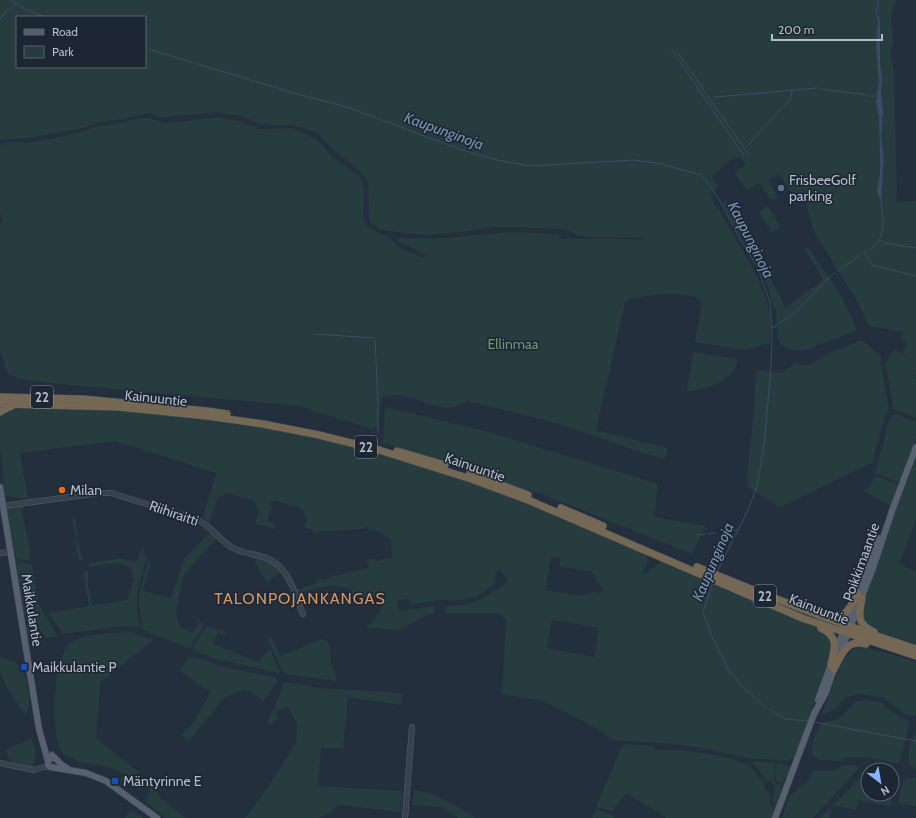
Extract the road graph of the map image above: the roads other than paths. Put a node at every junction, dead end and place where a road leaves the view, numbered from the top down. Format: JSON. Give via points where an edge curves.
{"nodes":[{"id":1,"x":0,"y":390,"type":"edge"},
{"id":2,"x":18,"y":396,"type":"junction"},
{"id":3,"x":0,"y":397,"type":"edge"},
{"id":4,"x":0,"y":404,"type":"edge"},
{"id":5,"x":20,"y":404,"type":"junction"},
{"id":6,"x":0,"y":412,"type":"edge"},
{"id":7,"x":916,"y":447,"type":"edge"},
{"id":8,"x":0,"y":487,"type":"edge"},
{"id":9,"x":3,"y":506,"type":"junction"},
{"id":10,"x":10,"y":552,"type":"junction"},
{"id":11,"x":0,"y":553,"type":"edge"},
{"id":12,"x":711,"y":576,"type":"junction"},
{"id":13,"x":860,"y":596,"type":"junction"},
{"id":14,"x":796,"y":611,"type":"junction"},
{"id":15,"x":303,"y":614,"type":"dead end"},
{"id":16,"x":846,"y":630,"type":"junction"},
{"id":17,"x":903,"y":645,"type":"junction"},
{"id":18,"x":890,"y":648,"type":"junction"},
{"id":19,"x":916,"y":649,"type":"edge"},
{"id":20,"x":916,"y":656,"type":"edge"},
{"id":21,"x":833,"y":667,"type":"junction"},
{"id":22,"x":412,"y":727,"type":"dead end"},
{"id":23,"x":41,"y":737,"type":"junction"},
{"id":24,"x":56,"y":759,"type":"junction"},
{"id":25,"x":0,"y":763,"type":"edge"},
{"id":26,"x":50,"y":765,"type":"junction"},
{"id":27,"x":76,"y":772,"type":"junction"},
{"id":28,"x":157,"y":818,"type":"edge"},
{"id":29,"x":405,"y":818,"type":"edge"},
{"id":30,"x":775,"y":818,"type":"edge"}],
"edges":[{"from":1,"to":2,"type":"highway"},
{"from":2,"to":3,"type":"highway","name":"Kainuuntie","number":"22"},
{"from":2,"to":12,"type":"highway","name":"Kainuuntie","number":"22","via":[[84,398],[207,411],[351,438],[483,478],[576,514]]},
{"from":4,"to":5,"type":"highway","name":"Kainuuntie","number":"22"},
{"from":5,"to":6,"type":"highway"},
{"from":5,"to":12,"type":"highway","name":"Kainuuntie","number":"22","via":[[118,407],[207,416],[263,424],[351,443],[443,469],[528,500]]},
{"from":7,"to":13,"type":"main road","name":"Poikkimaantie","via":[[881,533]]},
{"from":8,"to":9,"type":"main road","name":"Maikkulantie"},
{"from":9,"to":10,"type":"main road","name":"Maikkulantie"},
{"from":9,"to":15,"type":"street","name":"Riihiraitti","via":[[111,493],[195,519],[231,547],[278,564],[285,571]]},
{"from":10,"to":11,"type":"street"},
{"from":10,"to":23,"type":"main road","name":"Maikkulantie"},
{"from":12,"to":14,"type":"highway","name":"Kainuuntie","number":"22"},
{"from":13,"to":14,"type":"highway","via":[[846,613],[839,616]]},
{"from":13,"to":16,"type":"main road","name":"Poikkimaantie"},
{"from":13,"to":17,"type":"highway","via":[[859,617],[862,624]]},
{"from":14,"to":16,"type":"highway","name":"Kainuuntie","number":"22"},
{"from":14,"to":21,"type":"highway","via":[[831,635],[834,642]]},
{"from":16,"to":17,"type":"highway","name":"Kainuuntie","number":"22"},
{"from":16,"to":18,"type":"highway","name":"Kainuuntie","number":"22"},
{"from":16,"to":21,"type":"main road","name":"Poikkimaantie"},
{"from":17,"to":19,"type":"highway","name":"Kainuuntie","number":"22"},
{"from":18,"to":20,"type":"highway","name":"Kainuuntie","number":"22"},
{"from":18,"to":21,"type":"highway","via":[[853,644],[846,648]]},
{"from":21,"to":30,"type":"main road","name":"Poikkimaantie"},
{"from":22,"to":29,"type":"street"},
{"from":23,"to":24,"type":"main road","name":"Maikkulantie"},
{"from":23,"to":26,"type":"main road","name":"Maikkulantie"},
{"from":24,"to":26,"type":"main road","via":[[51,758]]},
{"from":24,"to":26,"type":"main road","via":[[58,766]]},
{"from":24,"to":27,"type":"main road"},
{"from":25,"to":26,"type":"street","via":[[34,770]]},
{"from":26,"to":27,"type":"main road"},
{"from":27,"to":28,"type":"main road","via":[[106,781]]}]}
